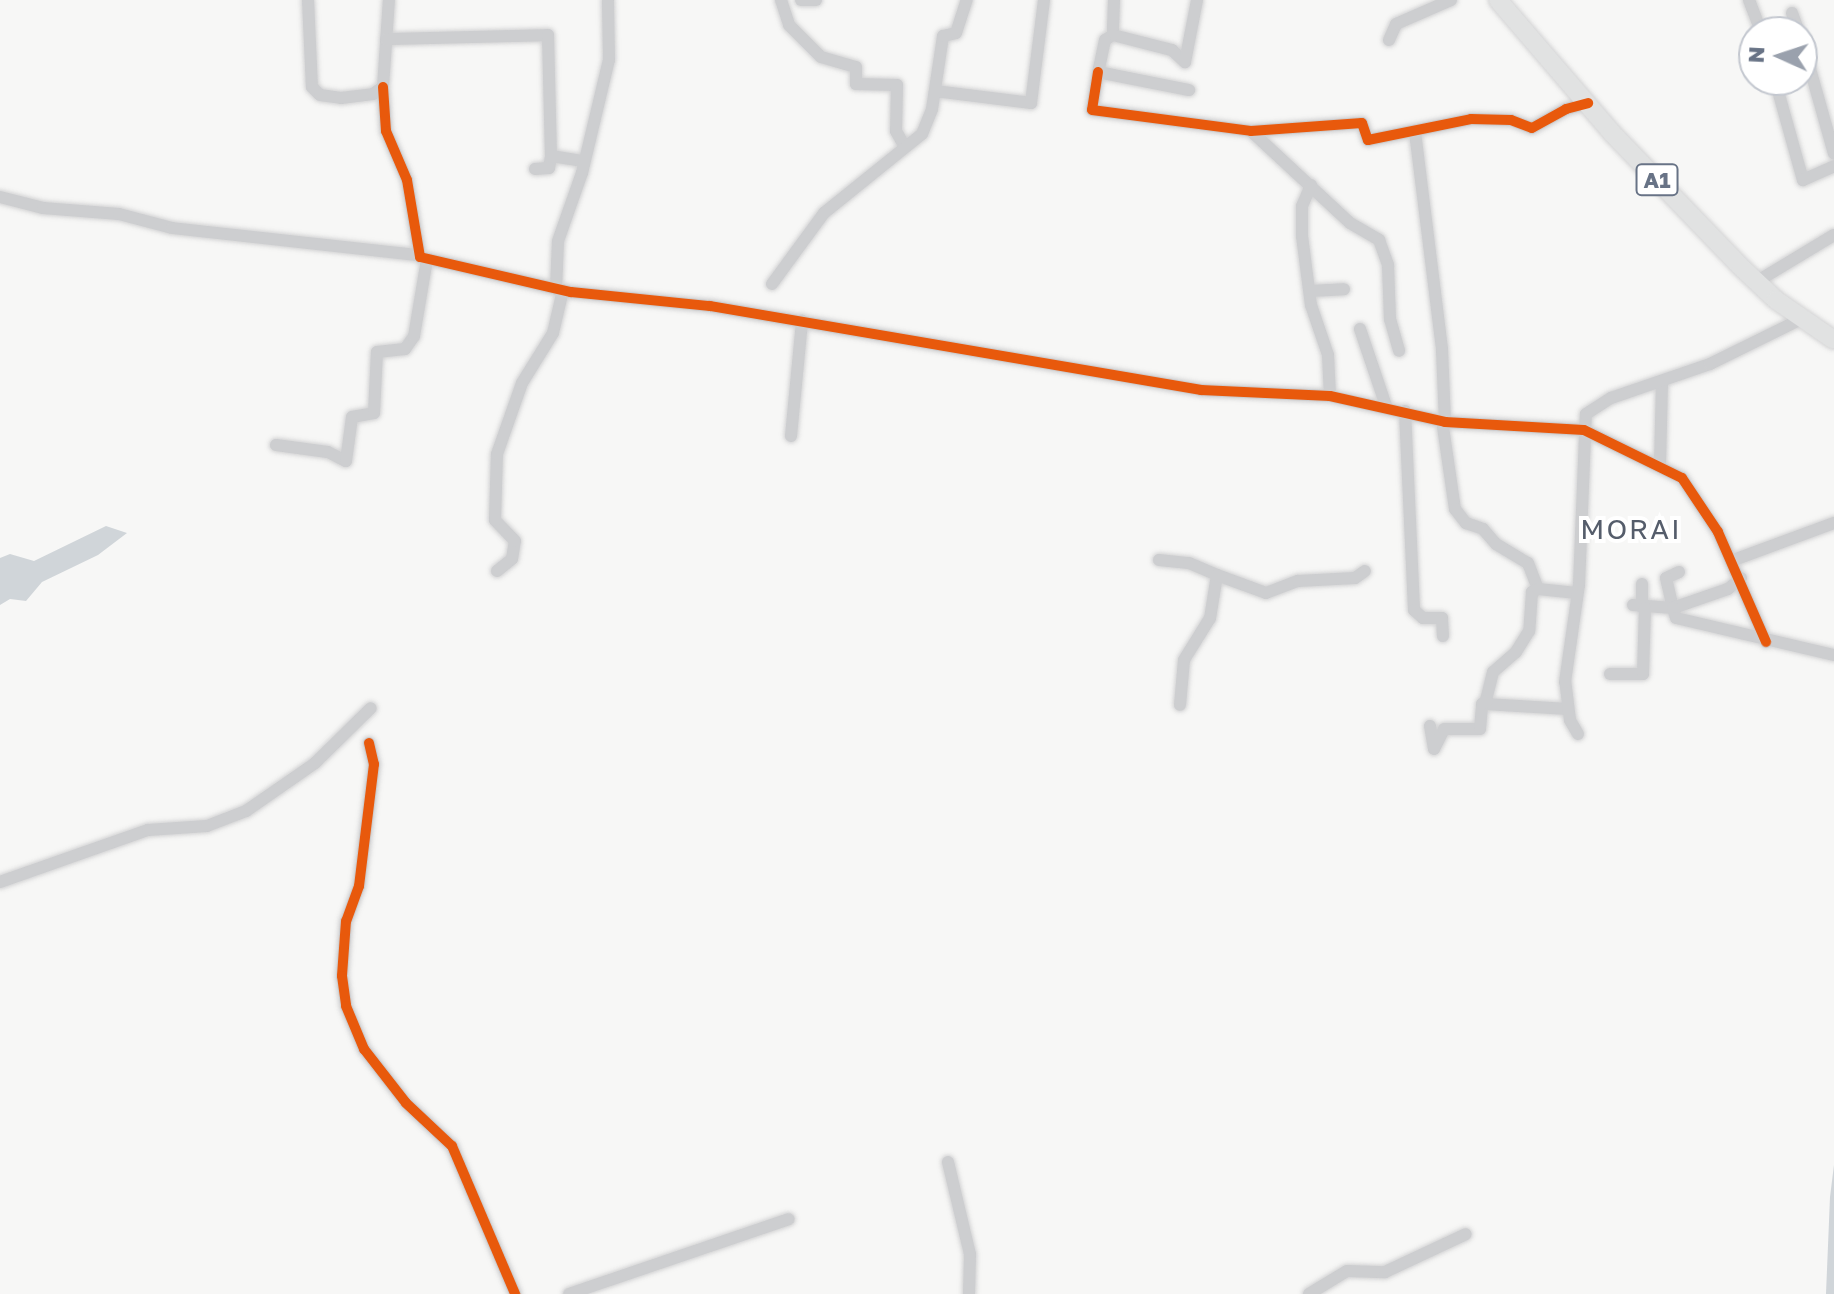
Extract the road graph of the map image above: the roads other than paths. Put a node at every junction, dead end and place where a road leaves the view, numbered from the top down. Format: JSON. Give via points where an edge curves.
{"nodes":[{"id":1,"x":308,"y":0,"type":"edge"},
{"id":2,"x":389,"y":0,"type":"edge"},
{"id":3,"x":608,"y":0,"type":"edge"},
{"id":4,"x":781,"y":0,"type":"edge"},
{"id":5,"x":801,"y":0,"type":"edge"},
{"id":6,"x":816,"y":0,"type":"edge"},
{"id":7,"x":967,"y":0,"type":"edge"},
{"id":8,"x":1044,"y":0,"type":"edge"},
{"id":9,"x":1114,"y":0,"type":"edge"},
{"id":10,"x":1197,"y":0,"type":"edge"},
{"id":11,"x":1451,"y":0,"type":"edge"},
{"id":12,"x":1498,"y":0,"type":"edge"},
{"id":13,"x":1792,"y":13,"type":"dead end"},
{"id":14,"x":1793,"y":16,"type":"edge"},
{"id":15,"x":1113,"y":35,"type":"junction"},
{"id":16,"x":386,"y":39,"type":"junction"},
{"id":17,"x":1389,"y":40,"type":"dead end"},
{"id":18,"x":1098,"y":72,"type":"junction"},
{"id":19,"x":383,"y":87,"type":"junction"},
{"id":20,"x":1189,"y":90,"type":"dead end"},
{"id":21,"x":935,"y":91,"type":"junction"},
{"id":22,"x":1779,"y":96,"type":"edge"},
{"id":23,"x":1818,"y":96,"type":"edge"},
{"id":24,"x":1588,"y":103,"type":"junction"},
{"id":25,"x":1251,"y":131,"type":"junction"},
{"id":26,"x":1415,"y":132,"type":"junction"},
{"id":27,"x":905,"y":147,"type":"junction"},
{"id":28,"x":1834,"y":154,"type":"edge"},
{"id":29,"x":551,"y":156,"type":"junction"},
{"id":30,"x":584,"y":161,"type":"junction"},
{"id":31,"x":1834,"y":166,"type":"edge"},
{"id":32,"x":535,"y":169,"type":"dead end"},
{"id":33,"x":1311,"y":185,"type":"junction"},
{"id":34,"x":0,"y":197,"type":"edge"},
{"id":35,"x":1834,"y":235,"type":"edge"},
{"id":36,"x":422,"y":257,"type":"junction"},
{"id":37,"x":1756,"y":282,"type":"junction"},
{"id":38,"x":772,"y":284,"type":"dead end"},
{"id":39,"x":1344,"y":289,"type":"dead end"},
{"id":40,"x":559,"y":290,"type":"junction"},
{"id":41,"x":1310,"y":291,"type":"junction"},
{"id":42,"x":1803,"y":318,"type":"junction"},
{"id":43,"x":802,"y":321,"type":"junction"},
{"id":44,"x":1360,"y":329,"type":"dead end"},
{"id":45,"x":1834,"y":340,"type":"edge"},
{"id":46,"x":1399,"y":351,"type":"dead end"},
{"id":47,"x":1662,"y":381,"type":"junction"},
{"id":48,"x":1330,"y":396,"type":"junction"},
{"id":49,"x":1386,"y":406,"type":"junction"},
{"id":50,"x":1405,"y":411,"type":"junction"},
{"id":51,"x":1444,"y":421,"type":"junction"},
{"id":52,"x":1584,"y":430,"type":"junction"},
{"id":53,"x":791,"y":436,"type":"dead end"},
{"id":54,"x":276,"y":445,"type":"dead end"},
{"id":55,"x":1660,"y":464,"type":"junction"},
{"id":56,"x":1834,"y":523,"type":"edge"},
{"id":57,"x":1159,"y":560,"type":"dead end"},
{"id":58,"x":1731,"y":561,"type":"junction"},
{"id":59,"x":497,"y":571,"type":"dead end"},
{"id":60,"x":1365,"y":571,"type":"dead end"},
{"id":61,"x":1679,"y":572,"type":"dead end"},
{"id":62,"x":1217,"y":575,"type":"junction"},
{"id":63,"x":1741,"y":578,"type":"junction"},
{"id":64,"x":1642,"y":584,"type":"dead end"},
{"id":65,"x":1538,"y":589,"type":"junction"},
{"id":66,"x":1577,"y":593,"type":"junction"},
{"id":67,"x":1640,"y":607,"type":"junction"},
{"id":68,"x":1673,"y":608,"type":"junction"},
{"id":69,"x":1443,"y":636,"type":"dead end"},
{"id":70,"x":1766,"y":642,"type":"junction"},
{"id":71,"x":1834,"y":655,"type":"edge"},
{"id":72,"x":1610,"y":674,"type":"dead end"},
{"id":73,"x":1485,"y":704,"type":"junction"},
{"id":74,"x":1180,"y":705,"type":"dead end"},
{"id":75,"x":371,"y":708,"type":"dead end"},
{"id":76,"x":1568,"y":709,"type":"junction"},
{"id":77,"x":1430,"y":726,"type":"dead end"},
{"id":78,"x":1578,"y":734,"type":"dead end"},
{"id":79,"x":369,"y":743,"type":"dead end"},
{"id":80,"x":0,"y":882,"type":"edge"},
{"id":81,"x":948,"y":1162,"type":"dead end"},
{"id":82,"x":789,"y":1219,"type":"dead end"},
{"id":83,"x":1466,"y":1234,"type":"dead end"},
{"id":84,"x":515,"y":1294,"type":"edge"},
{"id":85,"x":569,"y":1294,"type":"edge"},
{"id":86,"x":969,"y":1294,"type":"edge"},
{"id":87,"x":1309,"y":1294,"type":"edge"}],
"edges":[{"from":1,"to":19,"type":"street","via":[[312,87],[320,95],[341,98],[373,94]]},
{"from":2,"to":16,"type":"street"},
{"from":3,"to":30,"type":"street","via":[[609,60]]},
{"from":4,"to":27,"type":"street","via":[[789,25],[821,57],[856,67],[856,84],[897,85],[896,131]]},
{"from":5,"to":6,"type":"street"},
{"from":7,"to":21,"type":"street","via":[[956,33],[943,36]]},
{"from":8,"to":21,"type":"street","via":[[1031,103]]},
{"from":9,"to":15,"type":"street"},
{"from":10,"to":15,"type":"street","via":[[1185,62],[1172,50]]},
{"from":11,"to":17,"type":"street","via":[[1396,24]]},
{"from":12,"to":24,"type":"highway","number":"A1"},
{"from":13,"to":14,"type":"street"},
{"from":15,"to":18,"type":"street","via":[[1105,40]]},
{"from":16,"to":19,"type":"street"},
{"from":16,"to":29,"type":"street","via":[[548,35]]},
{"from":18,"to":20,"type":"street"},
{"from":18,"to":25,"type":"street","via":[[1092,110]]},
{"from":19,"to":36,"type":"street","via":[[384,121],[407,180]]},
{"from":21,"to":27,"type":"street","via":[[922,134]]},
{"from":22,"to":31,"type":"street","via":[[1803,180]]},
{"from":23,"to":28,"type":"street"},
{"from":24,"to":26,"type":"street","via":[[1532,128],[1511,120],[1471,119]]},
{"from":24,"to":37,"type":"highway","number":"A1"},
{"from":25,"to":26,"type":"street","via":[[1362,123],[1368,140]]},
{"from":25,"to":33,"type":"street"},
{"from":26,"to":51,"type":"street","via":[[1442,350]]},
{"from":27,"to":38,"type":"street","via":[[824,213]]},
{"from":29,"to":30,"type":"street"},
{"from":29,"to":32,"type":"street","via":[[549,168]]},
{"from":30,"to":40,"type":"street","via":[[558,241]]},
{"from":33,"to":41,"type":"street","via":[[1302,206]]},
{"from":33,"to":46,"type":"street","via":[[1350,223],[1379,240],[1388,265],[1390,319]]},
{"from":34,"to":36,"type":"street","via":[[43,208],[119,214],[172,228]]},
{"from":35,"to":37,"type":"street"},
{"from":36,"to":40,"type":"street"},
{"from":36,"to":54,"type":"street","via":[[414,336],[405,349],[377,352],[374,413],[352,417],[346,461],[328,452]]},
{"from":37,"to":42,"type":"highway","number":"A1"},
{"from":39,"to":41,"type":"street"},
{"from":40,"to":43,"type":"street"},
{"from":40,"to":59,"type":"street","via":[[553,333],[522,383],[497,454],[495,520],[515,541],[512,559]]},
{"from":41,"to":48,"type":"street","via":[[1328,355]]},
{"from":42,"to":45,"type":"highway","number":"A1"},
{"from":42,"to":47,"type":"street","via":[[1710,364]]},
{"from":43,"to":48,"type":"street","via":[[1201,390]]},
{"from":43,"to":53,"type":"street","via":[[796,340]]},
{"from":44,"to":49,"type":"street"},
{"from":47,"to":52,"type":"street","via":[[1591,408]]},
{"from":47,"to":55,"type":"street"},
{"from":48,"to":49,"type":"street"},
{"from":49,"to":50,"type":"street"},
{"from":50,"to":51,"type":"street"},
{"from":50,"to":69,"type":"street","via":[[1414,610],[1423,618],[1442,618]]},
{"from":51,"to":52,"type":"street"},
{"from":51,"to":65,"type":"street","via":[[1455,509],[1466,523],[1528,563]]},
{"from":52,"to":55,"type":"street"},
{"from":52,"to":66,"type":"street"},
{"from":55,"to":58,"type":"street","via":[[1682,478],[1700,501]]},
{"from":56,"to":58,"type":"street"},
{"from":57,"to":62,"type":"street","via":[[1189,563]]},
{"from":58,"to":63,"type":"street"},
{"from":60,"to":62,"type":"street","via":[[1355,578],[1298,581],[1266,593]]},
{"from":61,"to":68,"type":"street","via":[[1666,578]]},
{"from":62,"to":74,"type":"street","via":[[1210,618],[1184,660]]},
{"from":63,"to":68,"type":"street","via":[[1728,589]]},
{"from":63,"to":70,"type":"street"},
{"from":64,"to":67,"type":"street"},
{"from":65,"to":66,"type":"street"},
{"from":65,"to":73,"type":"street","via":[[1532,592],[1529,631],[1516,652],[1493,672]]},
{"from":66,"to":76,"type":"street","via":[[1567,664]]},
{"from":67,"to":68,"type":"street"},
{"from":67,"to":72,"type":"street","via":[[1643,674]]},
{"from":68,"to":70,"type":"street","via":[[1676,618]]},
{"from":70,"to":71,"type":"street"},
{"from":73,"to":76,"type":"street"},
{"from":73,"to":77,"type":"street","via":[[1480,729],[1444,729],[1434,749]]},
{"from":75,"to":80,"type":"street","via":[[315,763],[246,811],[207,826],[148,830]]},
{"from":76,"to":78,"type":"street"},
{"from":79,"to":84,"type":"street","via":[[374,764],[359,886],[346,921],[346,1006],[364,1049],[406,1103],[452,1146]]},
{"from":81,"to":86,"type":"street","via":[[970,1254]]},
{"from":82,"to":85,"type":"street"},
{"from":83,"to":87,"type":"street","via":[[1385,1272],[1347,1271]]}]}
